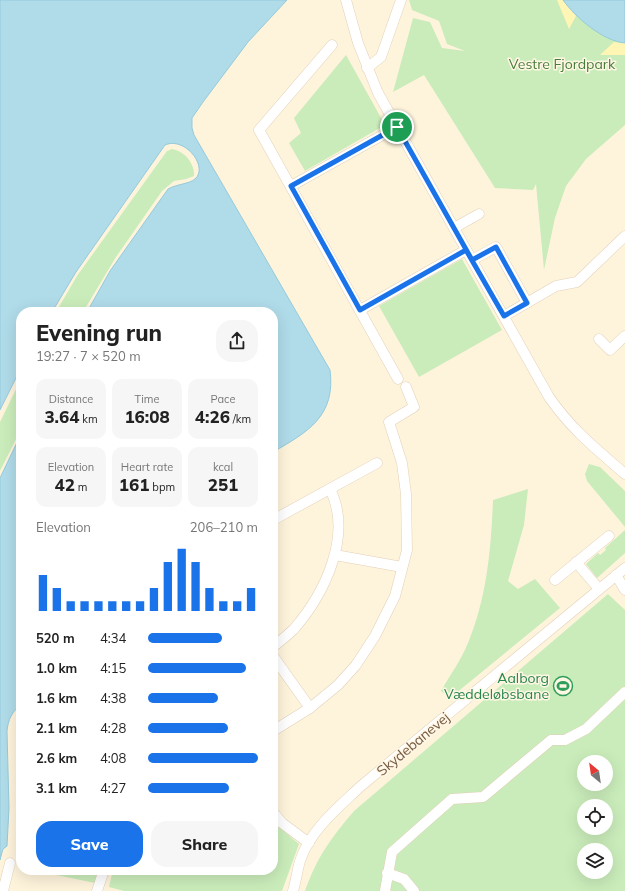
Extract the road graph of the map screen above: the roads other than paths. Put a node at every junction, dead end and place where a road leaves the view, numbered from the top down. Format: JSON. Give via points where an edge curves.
{"nodes":[{"id":1,"x":401,"y":0,"type":"edge"},
{"id":2,"x":350,"y":1,"type":"edge"},
{"id":3,"x":332,"y":45,"type":"dead end"},
{"id":4,"x":367,"y":68,"type":"junction"},
{"id":5,"x":397,"y":127,"type":"junction"},
{"id":6,"x":291,"y":186,"type":"junction"},
{"id":7,"x":479,"y":214,"type":"dead end"},
{"id":8,"x":454,"y":228,"type":"junction"},
{"id":9,"x":625,"y":236,"type":"edge"},
{"id":10,"x":466,"y":250,"type":"junction"},
{"id":11,"x":472,"y":260,"type":"junction"},
{"id":12,"x":527,"y":303,"type":"junction"},
{"id":13,"x":360,"y":310,"type":"junction"},
{"id":14,"x":504,"y":316,"type":"junction"},
{"id":15,"x":625,"y":336,"type":"edge"},
{"id":16,"x":600,"y":339,"type":"dead end"},
{"id":17,"x":398,"y":379,"type":"dead end"},
{"id":18,"x":406,"y":387,"type":"dead end"},
{"id":19,"x":377,"y":463,"type":"dead end"},
{"id":20,"x":625,"y":474,"type":"edge"},
{"id":21,"x":330,"y":489,"type":"junction"},
{"id":22,"x":278,"y":517,"type":"edge"},
{"id":23,"x":609,"y":536,"type":"dead end"},
{"id":24,"x":335,"y":555,"type":"junction"},
{"id":25,"x":576,"y":562,"type":"junction"},
{"id":26,"x":402,"y":567,"type":"junction"},
{"id":27,"x":625,"y":568,"type":"edge"},
{"id":28,"x":616,"y":575,"type":"junction"},
{"id":29,"x":555,"y":580,"type":"dead end"},
{"id":30,"x":599,"y":589,"type":"junction"},
{"id":31,"x":625,"y":590,"type":"edge"},
{"id":32,"x":278,"y":642,"type":"edge"},
{"id":33,"x":278,"y":663,"type":"edge"},
{"id":34,"x":625,"y":692,"type":"edge"},
{"id":35,"x":310,"y":708,"type":"junction"},
{"id":36,"x":278,"y":728,"type":"edge"},
{"id":37,"x":278,"y":818,"type":"edge"},
{"id":38,"x":309,"y":843,"type":"junction"},
{"id":39,"x":10,"y":863,"type":"dead end"},
{"id":40,"x":387,"y":873,"type":"junction"},
{"id":41,"x":102,"y":875,"type":"edge"},
{"id":42,"x":3,"y":891,"type":"edge"},
{"id":43,"x":97,"y":891,"type":"edge"},
{"id":44,"x":293,"y":891,"type":"edge"},
{"id":45,"x":385,"y":891,"type":"edge"},
{"id":46,"x":414,"y":891,"type":"edge"}],
"edges":[{"from":1,"to":4,"type":"street","via":[[382,57]]},
{"from":2,"to":4,"type":"street","via":[[358,43]]},
{"from":3,"to":6,"type":"street","via":[[259,130]]},
{"from":4,"to":5,"type":"street"},
{"from":5,"to":6,"type":"street"},
{"from":5,"to":8,"type":"street"},
{"from":6,"to":13,"type":"street"},
{"from":7,"to":8,"type":"street"},
{"from":8,"to":10,"type":"street"},
{"from":9,"to":12,"type":"street","via":[[577,282],[556,286]]},
{"from":10,"to":11,"type":"street"},
{"from":10,"to":13,"type":"street"},
{"from":11,"to":12,"type":"street","via":[[496,247]]},
{"from":11,"to":14,"type":"street"},
{"from":12,"to":14,"type":"street"},
{"from":13,"to":17,"type":"street"},
{"from":14,"to":20,"type":"street","via":[[564,418],[582,438]]},
{"from":15,"to":16,"type":"street","via":[[610,350]]},
{"from":18,"to":26,"type":"street","via":[[414,407],[389,422],[402,463],[406,494],[407,550]]},
{"from":19,"to":21,"type":"street"},
{"from":21,"to":22,"type":"street"},
{"from":21,"to":24,"type":"street","via":[[336,500],[338,512]]},
{"from":23,"to":25,"type":"street"},
{"from":24,"to":26,"type":"street"},
{"from":24,"to":32,"type":"street","via":[[325,581],[310,606],[293,629]]},
{"from":25,"to":29,"type":"street"},
{"from":25,"to":30,"type":"street"},
{"from":26,"to":35,"type":"street","via":[[391,605],[360,660],[338,685]]},
{"from":27,"to":28,"type":"street","name":"Skydebanevej"},
{"from":28,"to":30,"type":"street","name":"Skydebanevej"},
{"from":28,"to":31,"type":"street"},
{"from":30,"to":38,"type":"street","name":"Skydebanevej","via":[[361,786],[327,818]]},
{"from":33,"to":35,"type":"street"},
{"from":34,"to":40,"type":"street","via":[[586,729],[565,740],[551,740],[482,797],[452,799],[392,852]]},
{"from":35,"to":36,"type":"street"},
{"from":37,"to":38,"type":"street"},
{"from":38,"to":44,"type":"street","name":"Skydebanevej","via":[[301,860]]},
{"from":39,"to":42,"type":"street"},
{"from":40,"to":45,"type":"street"},
{"from":40,"to":46,"type":"street","via":[[404,879]]},
{"from":41,"to":43,"type":"street"}]}
